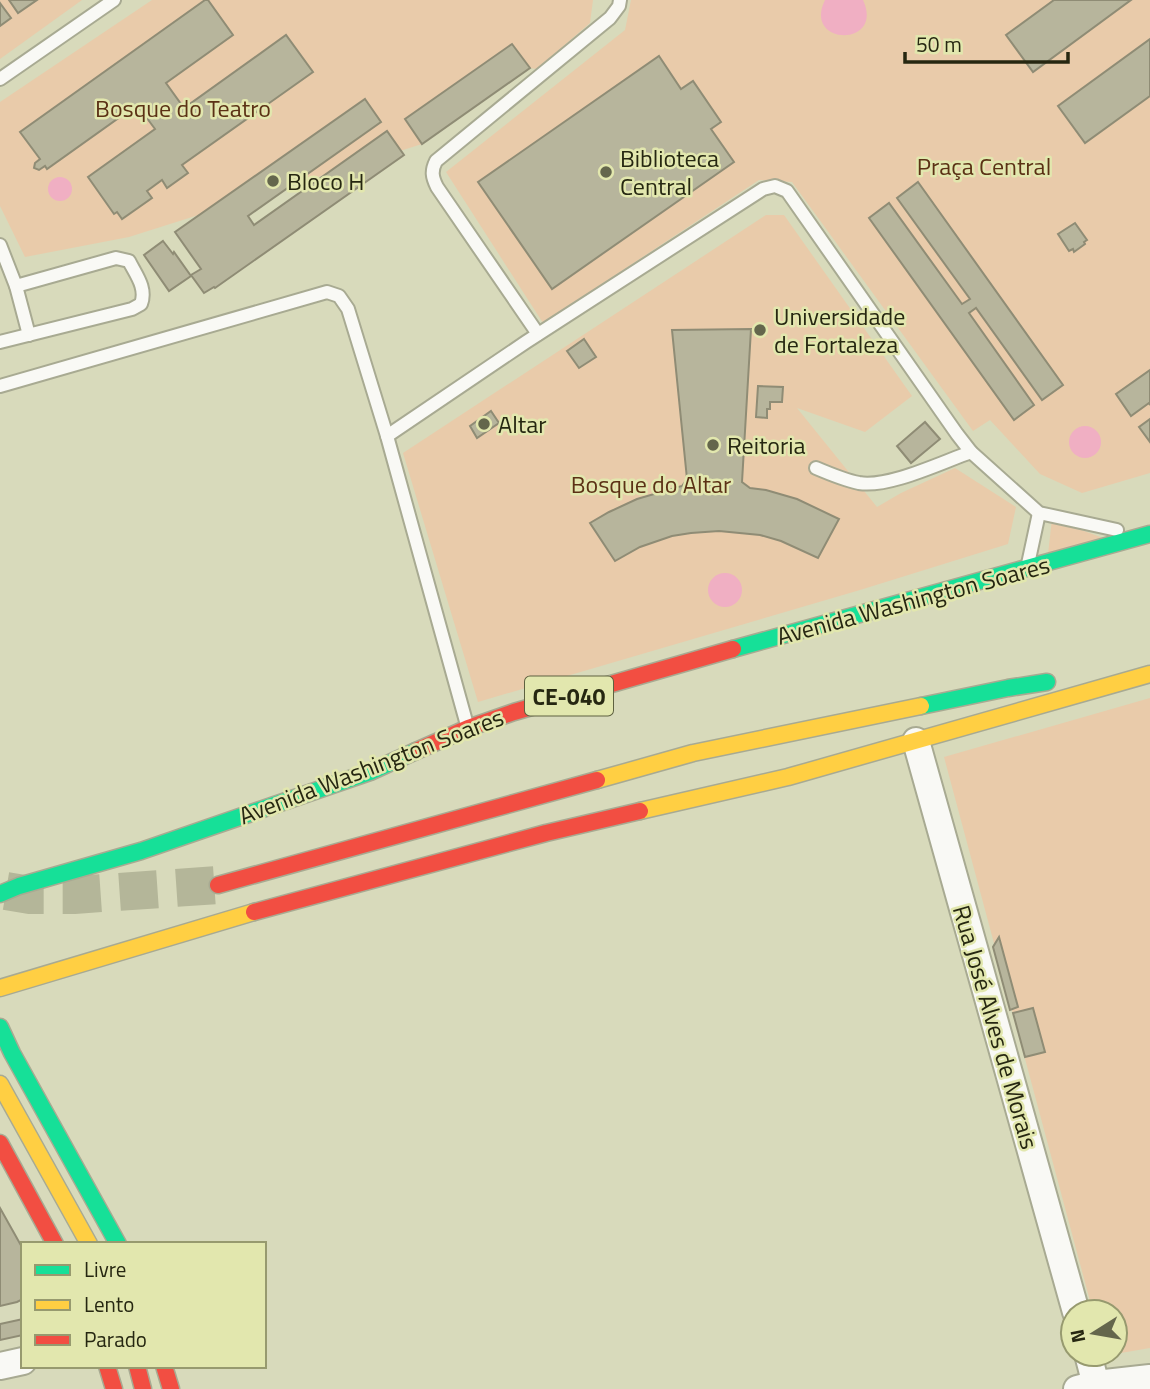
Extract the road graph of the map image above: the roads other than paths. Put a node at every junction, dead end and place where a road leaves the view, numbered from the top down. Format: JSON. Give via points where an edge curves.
{"nodes":[{"id":1,"x":114,"y":0,"type":"edge"},
{"id":2,"x":620,"y":0,"type":"edge"},
{"id":3,"x":0,"y":79,"type":"edge"},
{"id":4,"x":0,"y":245,"type":"edge"},
{"id":5,"x":16,"y":286,"type":"junction"},
{"id":6,"x":538,"y":334,"type":"junction"},
{"id":7,"x":29,"y":335,"type":"junction"},
{"id":8,"x":0,"y":342,"type":"edge"},
{"id":9,"x":0,"y":386,"type":"edge"},
{"id":10,"x":387,"y":436,"type":"junction"},
{"id":11,"x":971,"y":452,"type":"junction"},
{"id":12,"x":817,"y":468,"type":"dead end"},
{"id":13,"x":1039,"y":513,"type":"junction"},
{"id":14,"x":1147,"y":535,"type":"edge"},
{"id":15,"x":1027,"y":569,"type":"junction"},
{"id":16,"x":1150,"y":671,"type":"edge"},
{"id":17,"x":468,"y":728,"type":"junction"},
{"id":18,"x":916,"y":741,"type":"junction"},
{"id":19,"x":218,"y":884,"type":"tunnel mouth"},
{"id":20,"x":0,"y":894,"type":"edge"},
{"id":21,"x":7,"y":986,"type":"edge"},
{"id":22,"x":0,"y":1001,"type":"edge"},
{"id":23,"x":0,"y":1027,"type":"edge"},
{"id":24,"x":0,"y":1084,"type":"edge"},
{"id":25,"x":0,"y":1143,"type":"edge"},
{"id":26,"x":54,"y":1242,"type":"edge"},
{"id":27,"x":88,"y":1242,"type":"edge"},
{"id":28,"x":117,"y":1242,"type":"edge"},
{"id":29,"x":1072,"y":1298,"type":"edge"},
{"id":30,"x":21,"y":1361,"type":"edge"},
{"id":31,"x":0,"y":1366,"type":"edge"},
{"id":32,"x":108,"y":1368,"type":"edge"},
{"id":33,"x":138,"y":1368,"type":"edge"},
{"id":34,"x":165,"y":1368,"type":"edge"},
{"id":35,"x":1089,"y":1368,"type":"edge"},
{"id":36,"x":1150,"y":1378,"type":"edge"},
{"id":37,"x":1090,"y":1387,"type":"edge"},
{"id":38,"x":114,"y":1389,"type":"edge"},
{"id":39,"x":143,"y":1389,"type":"edge"},
{"id":40,"x":170,"y":1389,"type":"edge"}],
"edges":[{"from":1,"to":3,"type":"lane"},
{"from":2,"to":6,"type":"lane","via":[[610,18],[436,161],[432,169],[437,187]]},
{"from":4,"to":5,"type":"lane"},
{"from":5,"to":7,"type":"lane"},
{"from":5,"to":7,"type":"lane","via":[[116,258],[129,261],[142,287],[141,304],[132,309]]},
{"from":6,"to":10,"type":"lane"},
{"from":6,"to":11,"type":"lane","via":[[763,189],[775,186],[787,191]]},
{"from":7,"to":8,"type":"lane"},
{"from":9,"to":10,"type":"lane","via":[[327,292],[339,296],[348,309]]},
{"from":10,"to":17,"type":"lane"},
{"from":11,"to":12,"type":"lane","via":[[883,482],[861,483]]},
{"from":11,"to":13,"type":"lane"},
{"from":13,"to":14,"type":"lane"},
{"from":13,"to":15,"type":"lane"},
{"from":14,"to":15,"type":"main road","name":"Avenida Washington Soares","number":"CE-040"},
{"from":15,"to":17,"type":"main road","name":"Avenida Washington Soares","number":"CE-040","via":[[725,651]]},
{"from":16,"to":18,"type":"main road"},
{"from":16,"to":19,"type":"main road","via":[[1008,688],[692,753]]},
{"from":17,"to":20,"type":"main road","name":"Avenida Washington Soares","number":"CE-040","via":[[345,781]]},
{"from":18,"to":21,"type":"main road","via":[[289,901]]},
{"from":18,"to":29,"type":"street","name":"Rua José Alves de Morais"},
{"from":21,"to":22,"type":"main road"},
{"from":23,"to":28,"type":"main road"},
{"from":24,"to":27,"type":"main road"},
{"from":25,"to":26,"type":"main road"},
{"from":30,"to":31,"type":"street"},
{"from":32,"to":38,"type":"main road"},
{"from":33,"to":39,"type":"main road"},
{"from":34,"to":40,"type":"main road"},
{"from":35,"to":37,"type":"street"},
{"from":36,"to":37,"type":"street"}]}
